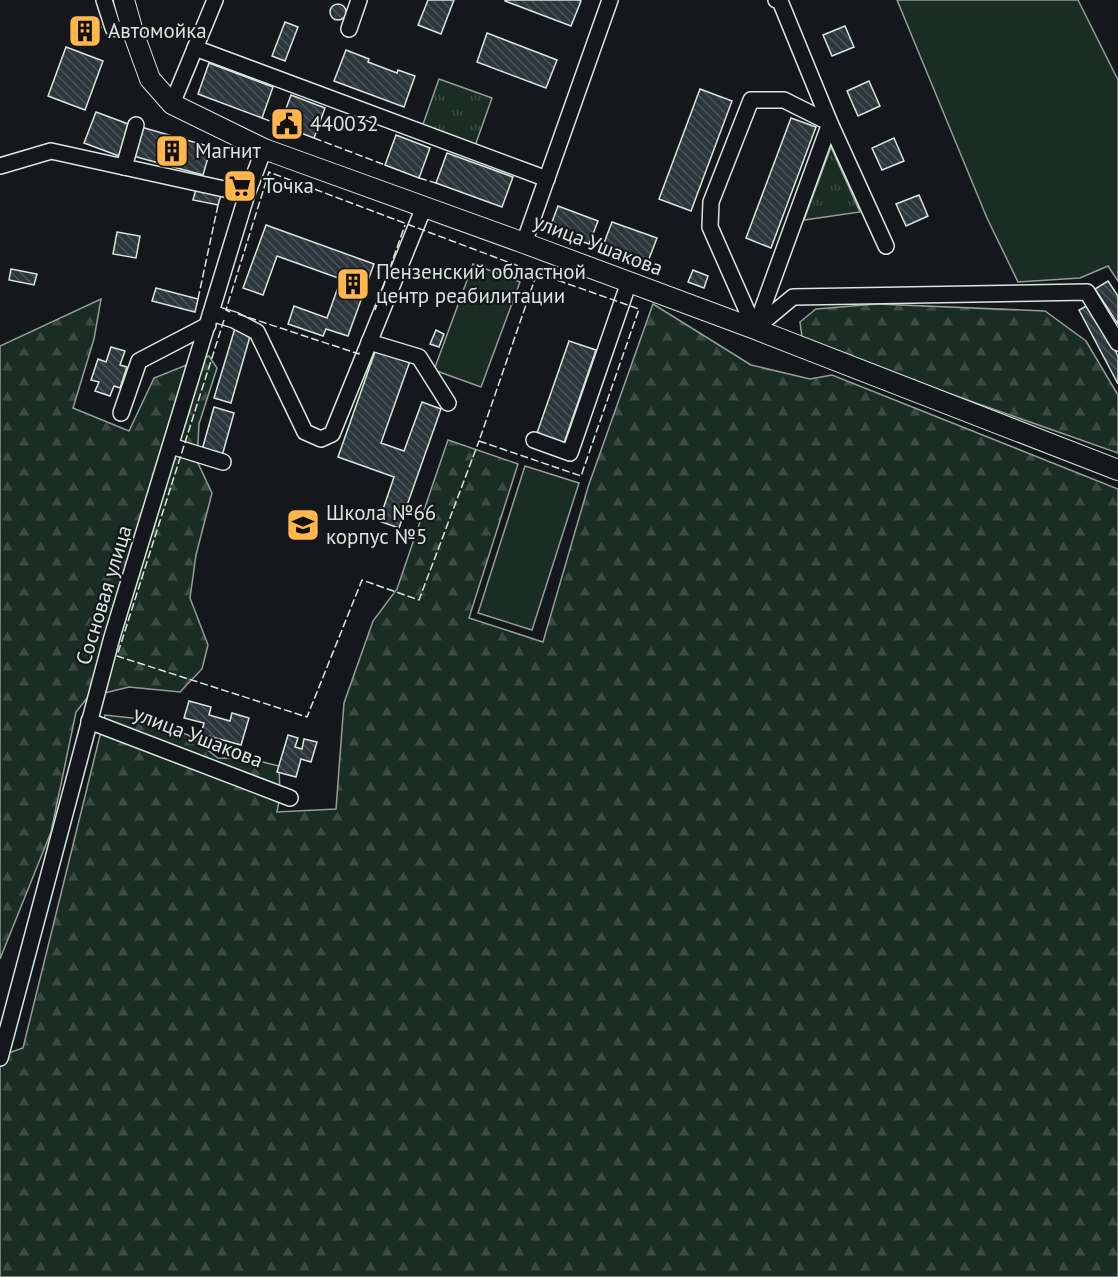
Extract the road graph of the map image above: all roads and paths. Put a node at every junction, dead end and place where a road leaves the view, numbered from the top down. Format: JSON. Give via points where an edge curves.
{"nodes":[{"id":1,"x":104,"y":0,"type":"edge"},
{"id":2,"x":124,"y":0,"type":"edge"},
{"id":3,"x":215,"y":0,"type":"edge"},
{"id":4,"x":360,"y":0,"type":"edge"},
{"id":5,"x":610,"y":0,"type":"edge"},
{"id":6,"x":776,"y":0,"type":"edge"},
{"id":7,"x":349,"y":29,"type":"dead end"},
{"id":8,"x":133,"y":32,"type":"junction"},
{"id":9,"x":195,"y":48,"type":"junction"},
{"id":10,"x":172,"y":104,"type":"junction"},
{"id":11,"x":830,"y":123,"type":"junction"},
{"id":12,"x":136,"y":125,"type":"dead end"},
{"id":13,"x":264,"y":149,"type":"junction"},
{"id":14,"x":0,"y":166,"type":"edge"},
{"id":15,"x":124,"y":167,"type":"junction"},
{"id":16,"x":547,"y":179,"type":"junction"},
{"id":17,"x":248,"y":194,"type":"junction"},
{"id":18,"x":424,"y":207,"type":"junction"},
{"id":19,"x":524,"y":243,"type":"junction"},
{"id":20,"x":886,"y":246,"type":"dead end"},
{"id":21,"x":629,"y":282,"type":"junction"},
{"id":22,"x":210,"y":319,"type":"junction"},
{"id":23,"x":755,"y":329,"type":"junction"},
{"id":24,"x":369,"y":342,"type":"junction"},
{"id":25,"x":1118,"y":343,"type":"edge"},
{"id":26,"x":448,"y":404,"type":"dead end"},
{"id":27,"x":121,"y":412,"type":"dead end"},
{"id":28,"x":534,"y":440,"type":"dead end"},
{"id":29,"x":171,"y":446,"type":"junction"},
{"id":30,"x":223,"y":462,"type":"dead end"},
{"id":31,"x":1118,"y":471,"type":"edge"},
{"id":32,"x":89,"y":721,"type":"junction"},
{"id":33,"x":290,"y":798,"type":"dead end"},
{"id":34,"x":0,"y":1058,"type":"edge"}],
"edges":[{"from":1,"to":8,"type":"street","via":[[113,28]]},
{"from":2,"to":8,"type":"main road","name":"улица Ушакова"},
{"from":3,"to":9,"type":"street"},
{"from":4,"to":7,"type":"street"},
{"from":5,"to":16,"type":"street"},
{"from":6,"to":11,"type":"street","via":[[780,1]]},
{"from":8,"to":10,"type":"main road","name":"улица Ушакова","via":[[150,79]]},
{"from":9,"to":10,"type":"street"},
{"from":9,"to":16,"type":"street"},
{"from":10,"to":13,"type":"main road","name":"улица Ушакова"},
{"from":11,"to":20,"type":"street"},
{"from":11,"to":23,"type":"street"},
{"from":11,"to":23,"type":"street","via":[[784,100],[751,100],[711,202],[710,227]]},
{"from":12,"to":15,"type":"street"},
{"from":13,"to":17,"type":"street","name":"Сосновая улица"},
{"from":13,"to":18,"type":"main road","name":"улица Ушакова"},
{"from":14,"to":15,"type":"street","via":[[51,151]]},
{"from":15,"to":17,"type":"street"},
{"from":16,"to":19,"type":"street"},
{"from":17,"to":22,"type":"street","name":"Сосновая улица"},
{"from":18,"to":19,"type":"main road","name":"улица Ушакова"},
{"from":18,"to":24,"type":"street"},
{"from":19,"to":21,"type":"main road","name":"улица Ушакова"},
{"from":21,"to":23,"type":"main road","name":"улица Ушакова"},
{"from":21,"to":28,"type":"street","via":[[570,453]]},
{"from":22,"to":24,"type":"street","via":[[234,320],[258,332],[305,432],[321,439],[332,434]]},
{"from":22,"to":27,"type":"street","via":[[140,361]]},
{"from":22,"to":29,"type":"street","name":"Сосновая улица"},
{"from":23,"to":25,"type":"street","via":[[793,297],[1087,292]]},
{"from":23,"to":31,"type":"main road","name":"улица Ушакова"},
{"from":24,"to":26,"type":"street","via":[[419,357]]},
{"from":29,"to":30,"type":"street"},
{"from":29,"to":32,"type":"street","name":"Сосновая улица"},
{"from":32,"to":33,"type":"street","name":"улица Ушакова"},
{"from":32,"to":34,"type":"street","name":"Сосновая улица"}]}
